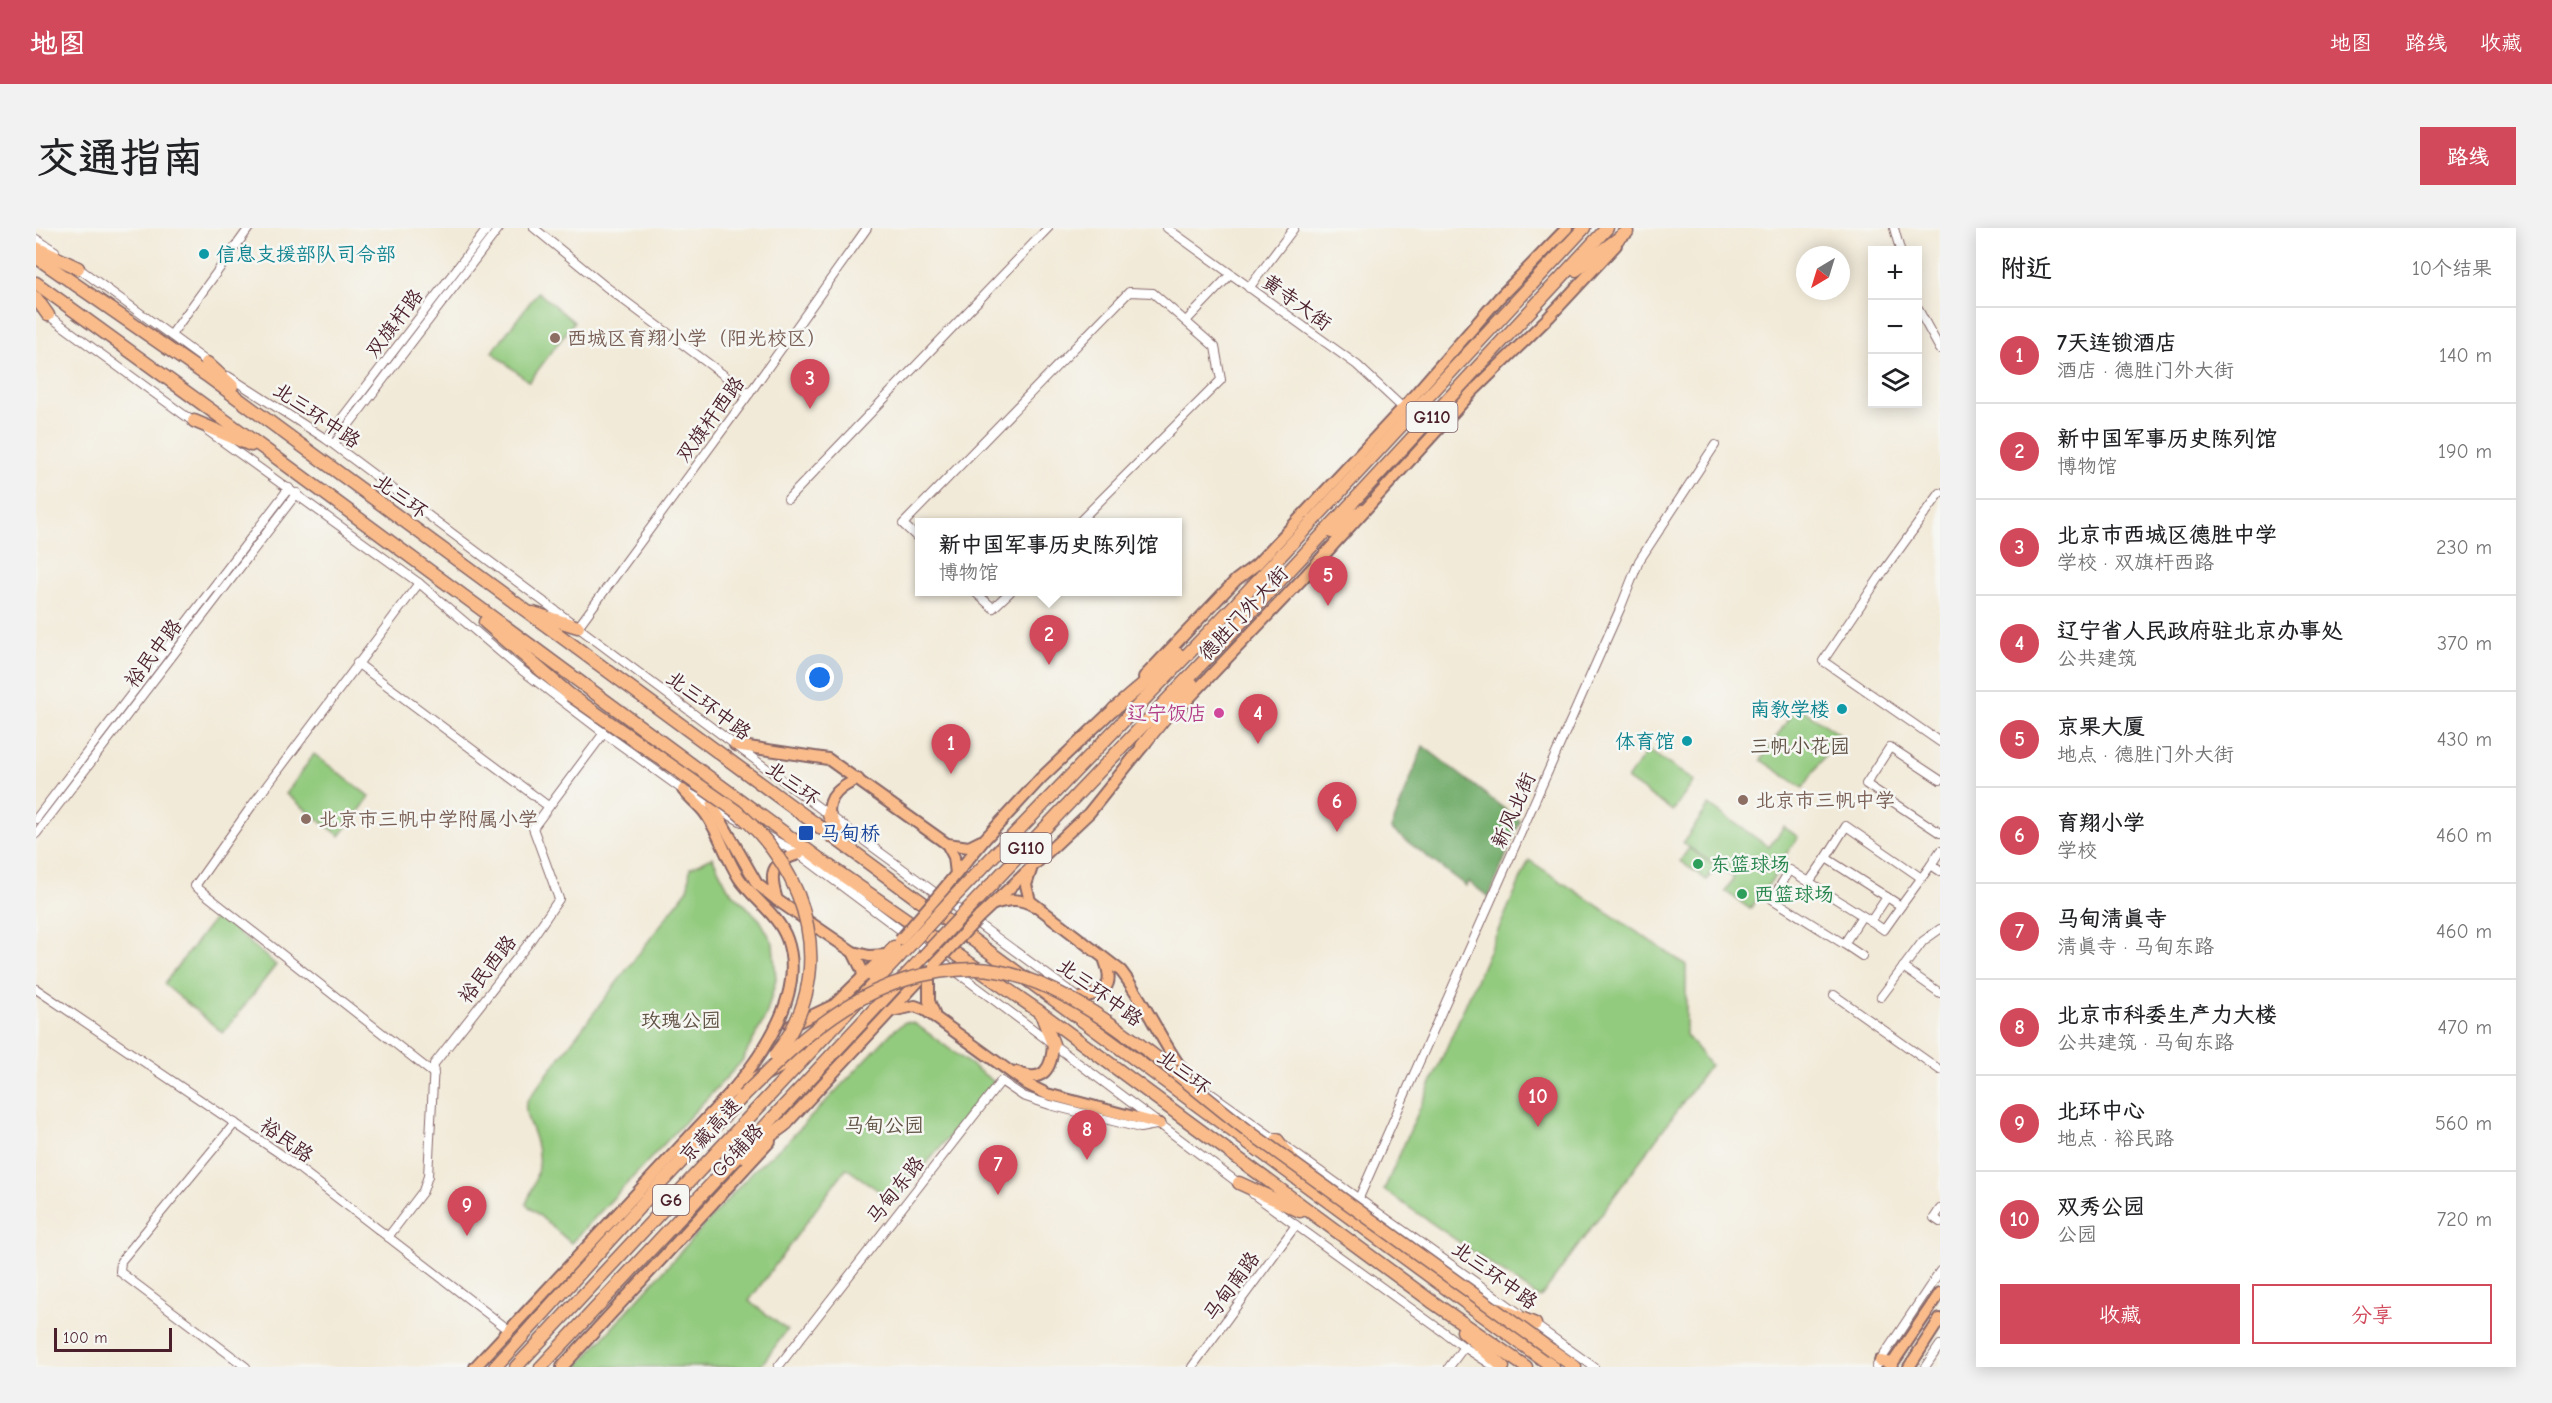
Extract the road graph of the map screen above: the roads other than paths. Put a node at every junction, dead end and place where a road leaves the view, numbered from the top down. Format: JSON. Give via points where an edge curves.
{"nodes":[{"id":1,"x":249,"y":228,"type":"edge"},
{"id":2,"x":488,"y":228,"type":"edge"},
{"id":3,"x":499,"y":228,"type":"edge"},
{"id":4,"x":534,"y":228,"type":"edge"},
{"id":5,"x":867,"y":228,"type":"edge"},
{"id":6,"x":1048,"y":228,"type":"edge"},
{"id":7,"x":1167,"y":228,"type":"edge"},
{"id":8,"x":1294,"y":228,"type":"edge"},
{"id":9,"x":1567,"y":228,"type":"edge"},
{"id":10,"x":1575,"y":228,"type":"edge"},
{"id":11,"x":1584,"y":228,"type":"edge"},
{"id":12,"x":1607,"y":228,"type":"edge"},
{"id":13,"x":1894,"y":228,"type":"edge"},
{"id":14,"x":1629,"y":230,"type":"edge"},
{"id":15,"x":36,"y":239,"type":"edge"},
{"id":16,"x":1899,"y":246,"type":"edge"},
{"id":17,"x":36,"y":248,"type":"edge"},
{"id":18,"x":36,"y":257,"type":"edge"},
{"id":19,"x":78,"y":268,"type":"junction"},
{"id":20,"x":1230,"y":275,"type":"junction"},
{"id":21,"x":1539,"y":276,"type":"junction"},
{"id":22,"x":36,"y":284,"type":"edge"},
{"id":23,"x":1553,"y":287,"type":"junction"},
{"id":24,"x":1249,"y":288,"type":"junction"},
{"id":25,"x":36,"y":298,"type":"edge"},
{"id":26,"x":36,"y":308,"type":"edge"},
{"id":27,"x":48,"y":315,"type":"junction"},
{"id":28,"x":1922,"y":318,"type":"edge"},
{"id":29,"x":1186,"y":321,"type":"junction"},
{"id":30,"x":171,"y":335,"type":"junction"},
{"id":31,"x":1940,"y":349,"type":"edge"},
{"id":32,"x":207,"y":363,"type":"junction"},
{"id":33,"x":749,"y":394,"type":"junction"},
{"id":34,"x":1403,"y":408,"type":"junction"},
{"id":35,"x":194,"y":422,"type":"junction"},
{"id":36,"x":278,"y":430,"type":"junction"},
{"id":37,"x":326,"y":439,"type":"junction"},
{"id":38,"x":334,"y":444,"type":"junction"},
{"id":39,"x":1715,"y":445,"type":"dead end"},
{"id":40,"x":270,"y":453,"type":"junction"},
{"id":41,"x":289,"y":488,"type":"junction"},
{"id":42,"x":297,"y":493,"type":"junction"},
{"id":43,"x":1940,"y":493,"type":"edge"},
{"id":44,"x":788,"y":499,"type":"dead end"},
{"id":45,"x":1362,"y":511,"type":"junction"},
{"id":46,"x":1083,"y":518,"type":"edge"},
{"id":47,"x":915,"y":535,"type":"edge"},
{"id":48,"x":1312,"y":546,"type":"junction"},
{"id":49,"x":431,"y":573,"type":"junction"},
{"id":50,"x":419,"y":583,"type":"junction"},
{"id":51,"x":980,"y":596,"type":"edge"},
{"id":52,"x":1005,"y":596,"type":"edge"},
{"id":53,"x":1234,"y":606,"type":"junction"},
{"id":54,"x":523,"y":610,"type":"junction"},
{"id":55,"x":1247,"y":616,"type":"junction"},
{"id":56,"x":578,"y":627,"type":"junction"},
{"id":57,"x":357,"y":663,"type":"junction"},
{"id":58,"x":1114,"y":709,"type":"junction"},
{"id":59,"x":604,"y":734,"type":"junction"},
{"id":60,"x":1940,"y":742,"type":"edge"},
{"id":61,"x":735,"y":745,"type":"junction"},
{"id":62,"x":1142,"y":746,"type":"junction"},
{"id":63,"x":858,"y":779,"type":"junction"},
{"id":64,"x":1940,"y":780,"type":"edge"},
{"id":65,"x":683,"y":790,"type":"junction"},
{"id":66,"x":712,"y":805,"type":"junction"},
{"id":67,"x":549,"y":806,"type":"junction"},
{"id":68,"x":829,"y":815,"type":"junction"},
{"id":69,"x":36,"y":819,"type":"edge"},
{"id":70,"x":1940,"y":833,"type":"edge"},
{"id":71,"x":36,"y":834,"type":"edge"},
{"id":72,"x":984,"y":840,"type":"junction"},
{"id":73,"x":948,"y":844,"type":"junction"},
{"id":74,"x":844,"y":845,"type":"junction"},
{"id":75,"x":1940,"y":851,"type":"edge"},
{"id":76,"x":799,"y":854,"type":"junction"},
{"id":77,"x":1826,"y":858,"type":"junction"},
{"id":78,"x":1034,"y":865,"type":"junction"},
{"id":79,"x":1931,"y":865,"type":"junction"},
{"id":80,"x":829,"y":866,"type":"junction"},
{"id":81,"x":1940,"y":871,"type":"edge"},
{"id":82,"x":956,"y":874,"type":"junction"},
{"id":83,"x":1920,"y":877,"type":"junction"},
{"id":84,"x":1809,"y":882,"type":"junction"},
{"id":85,"x":1887,"y":897,"type":"junction"},
{"id":86,"x":953,"y":898,"type":"joint"},
{"id":87,"x":777,"y":900,"type":"junction"},
{"id":88,"x":991,"y":904,"type":"junction"},
{"id":89,"x":1901,"y":906,"type":"junction"},
{"id":90,"x":1037,"y":908,"type":"junction"},
{"id":91,"x":968,"y":909,"type":"joint"},
{"id":92,"x":1862,"y":916,"type":"junction"},
{"id":93,"x":1871,"y":921,"type":"junction"},
{"id":94,"x":1940,"y":929,"type":"edge"},
{"id":95,"x":1844,"y":944,"type":"junction"},
{"id":96,"x":897,"y":947,"type":"junction"},
{"id":97,"x":853,"y":952,"type":"junction"},
{"id":98,"x":1862,"y":956,"type":"dead end"},
{"id":99,"x":1105,"y":960,"type":"junction"},
{"id":100,"x":1903,"y":967,"type":"junction"},
{"id":101,"x":931,"y":968,"type":"junction"},
{"id":102,"x":863,"y":978,"type":"junction"},
{"id":103,"x":36,"y":989,"type":"edge"},
{"id":104,"x":1940,"y":993,"type":"edge"},
{"id":105,"x":1047,"y":994,"type":"junction"},
{"id":106,"x":1834,"y":995,"type":"dead end"},
{"id":107,"x":1881,"y":997,"type":"dead end"},
{"id":108,"x":1080,"y":998,"type":"junction"},
{"id":109,"x":891,"y":1011,"type":"junction"},
{"id":110,"x":1040,"y":1012,"type":"junction"},
{"id":111,"x":936,"y":1016,"type":"junction"},
{"id":112,"x":774,"y":1034,"type":"junction"},
{"id":113,"x":1053,"y":1044,"type":"junction"},
{"id":114,"x":810,"y":1051,"type":"junction"},
{"id":115,"x":999,"y":1064,"type":"junction"},
{"id":116,"x":1940,"y":1070,"type":"edge"},
{"id":117,"x":434,"y":1074,"type":"junction"},
{"id":118,"x":1186,"y":1075,"type":"junction"},
{"id":119,"x":738,"y":1094,"type":"junction"},
{"id":120,"x":235,"y":1123,"type":"junction"},
{"id":121,"x":787,"y":1123,"type":"junction"},
{"id":122,"x":1160,"y":1124,"type":"junction"},
{"id":123,"x":1277,"y":1140,"type":"junction"},
{"id":124,"x":715,"y":1179,"type":"junction"},
{"id":125,"x":1239,"y":1183,"type":"junction"},
{"id":126,"x":1319,"y":1196,"type":"junction"},
{"id":127,"x":1359,"y":1198,"type":"junction"},
{"id":128,"x":1940,"y":1209,"type":"edge"},
{"id":129,"x":1322,"y":1221,"type":"junction"},
{"id":130,"x":1940,"y":1222,"type":"edge"},
{"id":131,"x":1296,"y":1225,"type":"junction"},
{"id":132,"x":388,"y":1237,"type":"junction"},
{"id":133,"x":1940,"y":1271,"type":"edge"},
{"id":134,"x":1432,"y":1280,"type":"junction"},
{"id":135,"x":1940,"y":1293,"type":"edge"},
{"id":136,"x":1431,"y":1301,"type":"junction"},
{"id":137,"x":1940,"y":1319,"type":"edge"},
{"id":138,"x":1535,"y":1324,"type":"junction"},
{"id":139,"x":509,"y":1330,"type":"junction"},
{"id":140,"x":1940,"y":1345,"type":"edge"},
{"id":141,"x":1464,"y":1347,"type":"junction"},
{"id":142,"x":1885,"y":1364,"type":"edge"},
{"id":143,"x":246,"y":1367,"type":"edge"},
{"id":144,"x":475,"y":1367,"type":"edge"},
{"id":145,"x":495,"y":1367,"type":"edge"},
{"id":146,"x":516,"y":1367,"type":"edge"},
{"id":147,"x":541,"y":1367,"type":"edge"},
{"id":148,"x":562,"y":1367,"type":"edge"},
{"id":149,"x":778,"y":1367,"type":"edge"},
{"id":150,"x":1192,"y":1367,"type":"edge"},
{"id":151,"x":1449,"y":1367,"type":"edge"},
{"id":152,"x":1496,"y":1367,"type":"edge"},
{"id":153,"x":1503,"y":1367,"type":"edge"},
{"id":154,"x":1526,"y":1367,"type":"edge"},
{"id":155,"x":1553,"y":1367,"type":"edge"},
{"id":156,"x":1575,"y":1367,"type":"edge"},
{"id":157,"x":1594,"y":1367,"type":"edge"},
{"id":158,"x":1909,"y":1367,"type":"edge"},
{"id":159,"x":1925,"y":1367,"type":"edge"}],
"edges":[{"from":1,"to":30,"type":"street"},
{"from":2,"to":37,"type":"street","name":"双旗杆路"},
{"from":3,"to":38,"type":"street"},
{"from":4,"to":33,"type":"street"},
{"from":5,"to":33,"type":"street","name":"双旗杆西路"},
{"from":6,"to":44,"type":"street"},
{"from":7,"to":20,"type":"street","name":"黄寺大街"},
{"from":8,"to":24,"type":"street"},
{"from":9,"to":34,"type":"main road","name":"德胜门外大街","via":[[1499,298]]},
{"from":10,"to":21,"type":"highway"},
{"from":11,"to":21,"type":"highway","name":"德胜门外大街","number":"G110"},
{"from":12,"to":23,"type":"highway","name":"德胜门外大街","number":"G110"},
{"from":13,"to":16,"type":"street"},
{"from":14,"to":23,"type":"highway"},
{"from":14,"to":45,"type":"main road","name":"德胜门外大街"},
{"from":15,"to":19,"type":"street","name":"北三环中路"},
{"from":17,"to":19,"type":"highway"},
{"from":18,"to":36,"type":"highway","name":"北三环","via":[[207,375]]},
{"from":19,"to":30,"type":"street","name":"北三环中路"},
{"from":20,"to":24,"type":"street","name":"黄寺大街"},
{"from":20,"to":29,"type":"street"},
{"from":21,"to":53,"type":"highway","name":"德胜门外大街","number":"G110"},
{"from":22,"to":40,"type":"highway","name":"北三环"},
{"from":23,"to":48,"type":"highway","name":"德胜门外大街","number":"G110"},
{"from":24,"to":34,"type":"street","name":"黄寺大街","via":[[1357,365]]},
{"from":25,"to":27,"type":"highway"},
{"from":26,"to":27,"type":"street"},
{"from":27,"to":35,"type":"street"},
{"from":28,"to":31,"type":"street"},
{"from":29,"to":46,"type":"street","via":[[1215,347],[1221,380]]},
{"from":29,"to":47,"type":"street","via":[[1153,292],[1129,292],[903,524]]},
{"from":30,"to":32,"type":"street","name":"北三环中路"},
{"from":32,"to":36,"type":"highway"},
{"from":32,"to":37,"type":"street","name":"北三环中路"},
{"from":33,"to":56,"type":"street","name":"双旗杆西路"},
{"from":34,"to":58,"type":"main road","name":"德胜门外大街"},
{"from":35,"to":40,"type":"highway"},
{"from":35,"to":41,"type":"street"},
{"from":36,"to":54,"type":"highway","name":"北三环"},
{"from":37,"to":38,"type":"street","name":"北三环中路"},
{"from":38,"to":56,"type":"street","name":"北三环中路"},
{"from":39,"to":127,"type":"street","name":"新风北街","via":[[1639,561]]},
{"from":40,"to":49,"type":"highway","name":"北三环"},
{"from":41,"to":42,"type":"street"},
{"from":41,"to":69,"type":"street","name":"裕民中路"},
{"from":42,"to":50,"type":"street"},
{"from":42,"to":71,"type":"street","name":"裕民中路"},
{"from":43,"to":60,"type":"street","via":[[1823,661]]},
{"from":45,"to":48,"type":"highway"},
{"from":45,"to":62,"type":"main road","name":"德胜门外大街"},
{"from":48,"to":55,"type":"highway","name":"德胜门外大街","number":"G110"},
{"from":49,"to":80,"type":"highway","name":"北三环"},
{"from":49,"to":119,"type":"highway","bridge":true,"via":[[570,695],[752,825],[788,873],[800,897],[811,939],[810,964],[798,1017],[782,1046]]},
{"from":50,"to":57,"type":"street"},
{"from":50,"to":59,"type":"street"},
{"from":51,"to":52,"type":"street","via":[[993,608]]},
{"from":53,"to":58,"type":"highway"},
{"from":53,"to":86,"type":"highway","name":"德胜门外大街","number":"G110"},
{"from":54,"to":56,"type":"highway"},
{"from":54,"to":74,"type":"highway","name":"北三环"},
{"from":55,"to":62,"type":"highway"},
{"from":55,"to":91,"type":"highway","name":"德胜门外大街","number":"G110"},
{"from":56,"to":61,"type":"street","name":"北三环中路"},
{"from":57,"to":67,"type":"street"},
{"from":57,"to":117,"type":"street","via":[[195,886]]},
{"from":58,"to":72,"type":"main road","name":"德胜门外大街","via":[[1041,778]]},
{"from":59,"to":65,"type":"street"},
{"from":59,"to":67,"type":"street","name":"裕民西路"},
{"from":61,"to":63,"type":"main road","via":[[828,759]]},
{"from":61,"to":68,"type":"street","name":"北三环中路"},
{"from":62,"to":78,"type":"main road","name":"德胜门外大街","via":[[1089,813]]},
{"from":63,"to":68,"type":"main road","via":[[838,790],[829,806]]},
{"from":63,"to":73,"type":"main road"},
{"from":64,"to":70,"type":"street","via":[[1890,747],[1866,784]]},
{"from":65,"to":66,"type":"street"},
{"from":65,"to":112,"type":"main road","via":[[705,814],[744,884],[787,939],[790,978]]},
{"from":66,"to":76,"type":"street"},
{"from":66,"to":87,"type":"main road","via":[[757,884]]},
{"from":67,"to":117,"type":"street","name":"裕民西路","via":[[533,828],[559,899],[434,1064]]},
{"from":68,"to":74,"type":"highway"},
{"from":68,"to":108,"type":"street","name":"北三环中路"},
{"from":72,"to":73,"type":"main road","via":[[969,847]]},
{"from":72,"to":82,"type":"main road","name":"德胜门外大街"},
{"from":73,"to":82,"type":"main road"},
{"from":74,"to":105,"type":"highway","name":"北三环"},
{"from":75,"to":79,"type":"street"},
{"from":76,"to":80,"type":"highway"},
{"from":76,"to":87,"type":"main road","via":[[786,858],[773,870],[771,881]]},
{"from":76,"to":113,"type":"street"},
{"from":77,"to":83,"type":"street","via":[[1846,826]]},
{"from":77,"to":84,"type":"street"},
{"from":77,"to":85,"type":"street"},
{"from":78,"to":88,"type":"main road","name":"德胜门外大街"},
{"from":78,"to":90,"type":"main road","via":[[1026,885]]},
{"from":79,"to":81,"type":"street"},
{"from":79,"to":83,"type":"street"},
{"from":80,"to":110,"type":"highway","name":"北三环"},
{"from":82,"to":96,"type":"main road","name":"德胜门外大街","bridge":true},
{"from":83,"to":89,"type":"street"},
{"from":84,"to":92,"type":"street"},
{"from":84,"to":95,"type":"street","via":[[1790,870],[1772,898]]},
{"from":85,"to":89,"type":"street"},
{"from":85,"to":93,"type":"street"},
{"from":86,"to":96,"type":"highway","number":"G6","bridge":true},
{"from":87,"to":97,"type":"main road"},
{"from":88,"to":90,"type":"main road","via":[[1013,899]]},
{"from":88,"to":101,"type":"main road","name":"德胜门外大街","bridge":true},
{"from":89,"to":93,"type":"street","via":[[1884,930]]},
{"from":90,"to":99,"type":"main road"},
{"from":91,"to":124,"type":"highway","name":"京藏高速","number":"G6","bridge":true},
{"from":92,"to":93,"type":"street"},
{"from":92,"to":95,"type":"street"},
{"from":94,"to":100,"type":"street","via":[[1923,941]]},
{"from":95,"to":98,"type":"street"},
{"from":96,"to":97,"type":"main road","via":[[869,956]]},
{"from":96,"to":102,"type":"main road"},
{"from":96,"to":114,"type":"highway","name":"京藏高速","number":"G6"},
{"from":97,"to":102,"type":"main road"},
{"from":99,"to":108,"type":"main road","via":[[1109,983],[1104,990]]},
{"from":99,"to":118,"type":"main road","via":[[1121,971],[1132,986],[1168,1052]]},
{"from":100,"to":104,"type":"street"},
{"from":100,"to":107,"type":"street"},
{"from":101,"to":109,"type":"main road","name":"G6辅路"},
{"from":101,"to":111,"type":"main road","via":[[928,1001]]},
{"from":102,"to":112,"type":"main road","via":[[834,1005]]},
{"from":103,"to":120,"type":"street","name":"裕民路"},
{"from":105,"to":108,"type":"highway"},
{"from":105,"to":126,"type":"highway","name":"北三环"},
{"from":106,"to":116,"type":"street"},
{"from":108,"to":118,"type":"street","name":"北三环中路"},
{"from":109,"to":111,"type":"main road","via":[[915,1006]]},
{"from":109,"to":121,"type":"main road","name":"G6辅路"},
{"from":110,"to":113,"type":"highway"},
{"from":110,"to":129,"type":"highway","name":"北三环"},
{"from":111,"to":115,"type":"main road"},
{"from":112,"to":119,"type":"main road"},
{"from":113,"to":115,"type":"main road","via":[[1051,1065],[1037,1076],[1026,1076]]},
{"from":113,"to":122,"type":"street"},
{"from":114,"to":119,"type":"highway"},
{"from":114,"to":146,"type":"highway","name":"京藏高速","number":"G6"},
{"from":115,"to":122,"type":"main road","via":[[1047,1094]]},
{"from":117,"to":132,"type":"street","name":"裕民西路","via":[[428,1176],[423,1191]]},
{"from":118,"to":123,"type":"street","name":"北三环中路"},
{"from":119,"to":139,"type":"main road"},
{"from":119,"to":145,"type":"highway"},
{"from":119,"to":156,"type":"highway","bridge":true,"via":[[811,1031],[882,987],[975,969],[1019,978],[1055,992],[1114,1027],[1244,1127]]},
{"from":120,"to":132,"type":"street","name":"裕民路"},
{"from":120,"to":143,"type":"street","via":[[121,1261],[120,1272]]},
{"from":121,"to":124,"type":"highway"},
{"from":121,"to":148,"type":"main road","name":"G6辅路"},
{"from":122,"to":125,"type":"street"},
{"from":122,"to":149,"type":"street","name":"马甸东路","via":[[1140,1128],[1050,1106],[1023,1096],[1001,1081]]},
{"from":123,"to":126,"type":"highway"},
{"from":123,"to":127,"type":"street","name":"北三环中路"},
{"from":124,"to":147,"type":"highway","name":"京藏高速","number":"G6"},
{"from":125,"to":129,"type":"highway"},
{"from":125,"to":131,"type":"street"},
{"from":126,"to":134,"type":"highway","name":"北三环"},
{"from":127,"to":138,"type":"street","name":"北三环中路"},
{"from":128,"to":130,"type":"street","via":[[1934,1218]]},
{"from":129,"to":136,"type":"highway","name":"北三环"},
{"from":131,"to":141,"type":"street"},
{"from":131,"to":150,"type":"street","name":"马甸南路"},
{"from":132,"to":139,"type":"street","name":"裕民路"},
{"from":133,"to":142,"type":"street"},
{"from":134,"to":138,"type":"highway"},
{"from":134,"to":155,"type":"highway","name":"北三环"},
{"from":135,"to":142,"type":"main road"},
{"from":136,"to":153,"type":"highway"},
{"from":136,"to":154,"type":"highway","name":"北三环"},
{"from":137,"to":158,"type":"main road"},
{"from":138,"to":157,"type":"street","name":"北三环中路"},
{"from":139,"to":144,"type":"main road"},
{"from":140,"to":159,"type":"street"},
{"from":141,"to":151,"type":"street"},
{"from":141,"to":152,"type":"street"}]}
